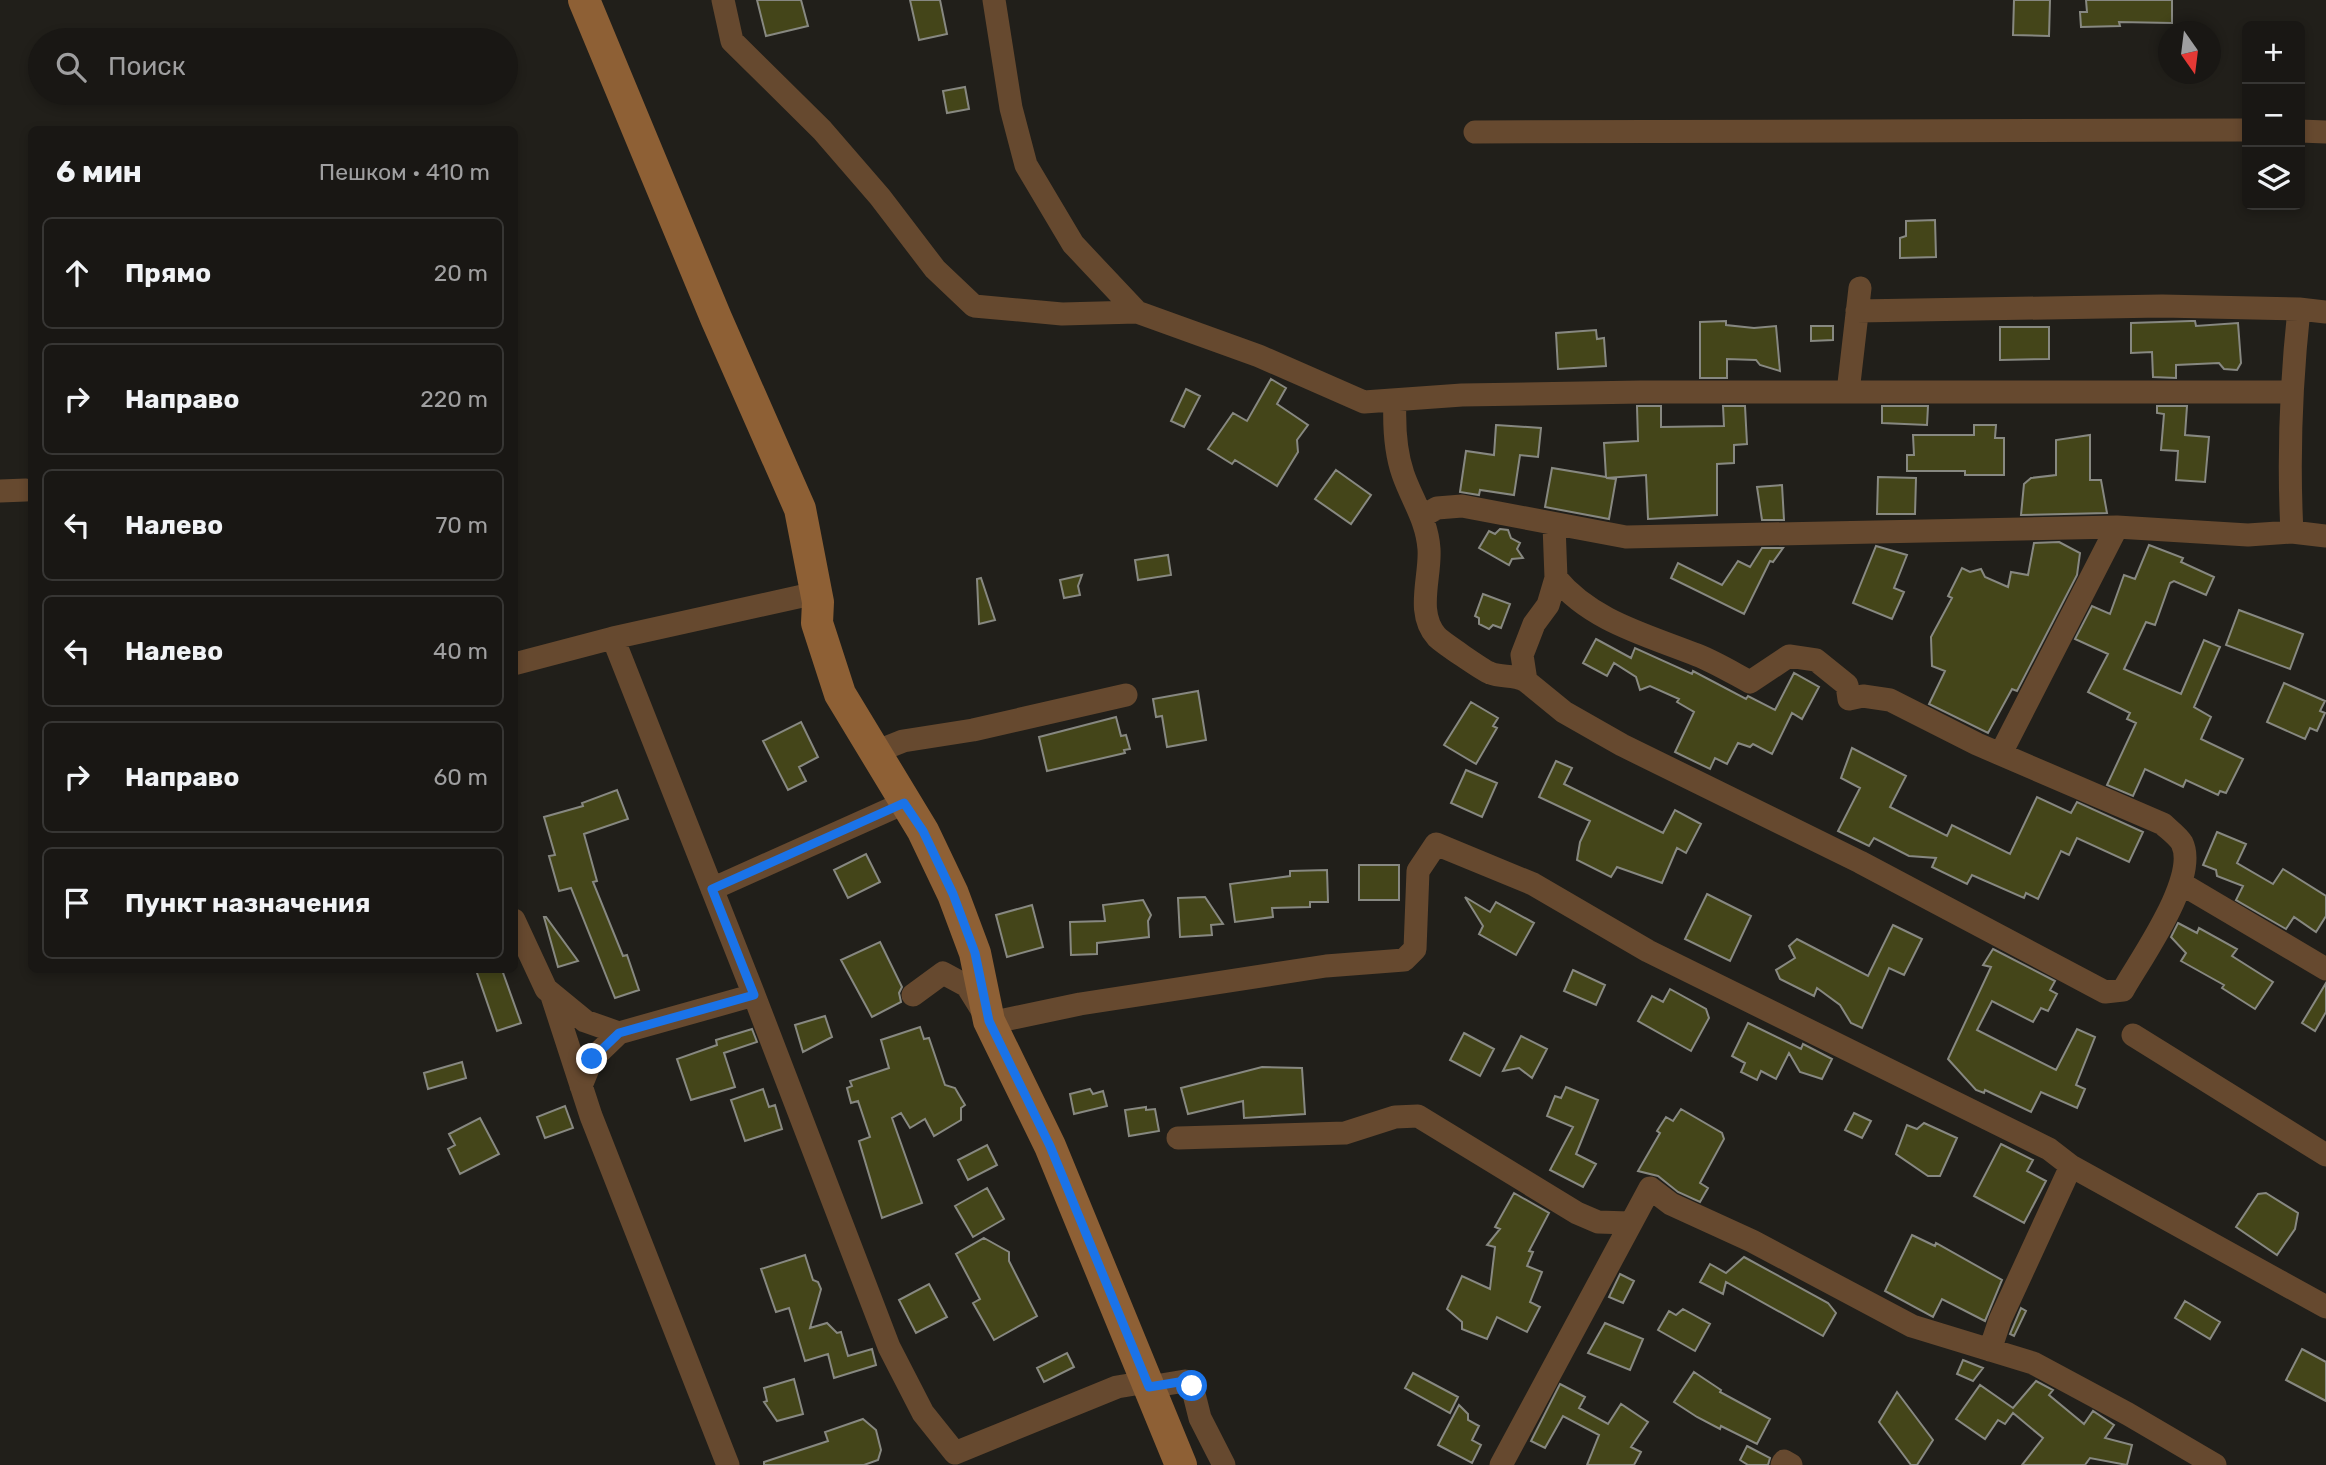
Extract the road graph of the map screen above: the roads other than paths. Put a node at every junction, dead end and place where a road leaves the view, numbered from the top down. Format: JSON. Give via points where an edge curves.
{"nodes":[{"id":1,"x":584,"y":0,"type":"edge"},
{"id":2,"x":723,"y":0,"type":"edge"},
{"id":3,"x":994,"y":0,"type":"edge"},
{"id":4,"x":2242,"y":130,"type":"edge"},
{"id":5,"x":2305,"y":131,"type":"edge"},
{"id":6,"x":1475,"y":132,"type":"dead end"},
{"id":7,"x":2326,"y":132,"type":"edge"},
{"id":8,"x":1860,"y":288,"type":"dead end"},
{"id":9,"x":2299,"y":309,"type":"junction"},
{"id":10,"x":1137,"y":312,"type":"junction"},
{"id":11,"x":1857,"y":312,"type":"junction"},
{"id":12,"x":2326,"y":312,"type":"edge"},
{"id":13,"x":1848,"y":392,"type":"junction"},
{"id":14,"x":2290,"y":392,"type":"junction"},
{"id":15,"x":1395,"y":400,"type":"junction"},
{"id":16,"x":26,"y":490,"type":"dead end"},
{"id":17,"x":0,"y":491,"type":"edge"},
{"id":18,"x":1423,"y":516,"type":"junction"},
{"id":19,"x":1554,"y":525,"type":"junction"},
{"id":20,"x":2117,"y":527,"type":"junction"},
{"id":21,"x":2292,"y":532,"type":"junction"},
{"id":22,"x":2326,"y":536,"type":"edge"},
{"id":23,"x":1556,"y":578,"type":"junction"},
{"id":24,"x":816,"y":593,"type":"junction"},
{"id":25,"x":613,"y":638,"type":"junction"},
{"id":26,"x":518,"y":663,"type":"edge"},
{"id":27,"x":1526,"y":681,"type":"junction"},
{"id":28,"x":1126,"y":695,"type":"dead end"},
{"id":29,"x":873,"y":753,"type":"junction"},
{"id":30,"x":2001,"y":753,"type":"junction"},
{"id":31,"x":904,"y":803,"type":"junction"},
{"id":32,"x":2182,"y":884,"type":"junction"},
{"id":33,"x":712,"y":889,"type":"junction"},
{"id":34,"x":518,"y":929,"type":"edge"},
{"id":35,"x":2326,"y":969,"type":"edge"},
{"id":36,"x":551,"y":993,"type":"junction"},
{"id":37,"x":754,"y":995,"type":"junction"},
{"id":38,"x":913,"y":995,"type":"dead end"},
{"id":39,"x":990,"y":1023,"type":"junction"},
{"id":40,"x":619,"y":1033,"type":"junction"},
{"id":41,"x":2133,"y":1035,"type":"dead end"},
{"id":42,"x":581,"y":1086,"type":"junction"},
{"id":43,"x":1178,"y":1138,"type":"dead end"},
{"id":44,"x":2326,"y":1155,"type":"edge"},
{"id":45,"x":2071,"y":1166,"type":"junction"},
{"id":46,"x":1629,"y":1223,"type":"junction"},
{"id":47,"x":2326,"y":1307,"type":"edge"},
{"id":48,"x":1990,"y":1350,"type":"junction"},
{"id":49,"x":1148,"y":1384,"type":"junction"},
{"id":50,"x":947,"y":1459,"type":"edge"},
{"id":51,"x":728,"y":1465,"type":"edge"},
{"id":52,"x":1181,"y":1465,"type":"edge"},
{"id":53,"x":1224,"y":1465,"type":"edge"},
{"id":54,"x":1501,"y":1465,"type":"edge"},
{"id":55,"x":1782,"y":1465,"type":"edge"},
{"id":56,"x":1791,"y":1465,"type":"edge"},
{"id":57,"x":2215,"y":1465,"type":"edge"}],
"edges":[{"from":1,"to":24,"type":"main road","via":[[800,509]]},
{"from":2,"to":10,"type":"street","via":[[733,41],[822,130],[935,269],[974,306],[1062,314]]},
{"from":3,"to":10,"type":"street","via":[[1011,108],[1026,165],[1073,244]]},
{"from":4,"to":6,"type":"street"},
{"from":5,"to":7,"type":"street"},
{"from":8,"to":11,"type":"street"},
{"from":9,"to":11,"type":"street","via":[[2162,306]]},
{"from":9,"to":12,"type":"street"},
{"from":9,"to":14,"type":"street"},
{"from":10,"to":15,"type":"street","via":[[1259,356],[1364,402]]},
{"from":11,"to":13,"type":"street"},
{"from":13,"to":14,"type":"street"},
{"from":13,"to":15,"type":"street","via":[[1469,395]]},
{"from":14,"to":21,"type":"street"},
{"from":15,"to":18,"type":"street","via":[[1402,473]]},
{"from":16,"to":17,"type":"street"},
{"from":18,"to":19,"type":"street","via":[[1437,508],[1462,506]]},
{"from":18,"to":27,"type":"street","via":[[1429,550],[1425,598],[1431,628],[1439,639],[1491,674],[1516,675]]},
{"from":19,"to":20,"type":"street","via":[[1626,537]]},
{"from":19,"to":23,"type":"street"},
{"from":20,"to":21,"type":"street","via":[[2248,535]]},
{"from":20,"to":30,"type":"street"},
{"from":21,"to":22,"type":"street"},
{"from":23,"to":27,"type":"street","via":[[1548,606],[1534,624],[1522,655]]},
{"from":23,"to":30,"type":"street","via":[[1572,598],[1627,628],[1698,655],[1750,682],[1790,656],[1816,660],[1847,685],[1849,699],[1890,700]]},
{"from":24,"to":25,"type":"street"},
{"from":24,"to":29,"type":"main road","via":[[817,623],[840,694]]},
{"from":25,"to":26,"type":"street"},
{"from":25,"to":33,"type":"street"},
{"from":27,"to":32,"type":"street","via":[[1564,712],[1622,745],[1860,862],[2105,992],[2123,990]]},
{"from":28,"to":29,"type":"street","via":[[903,741]]},
{"from":29,"to":31,"type":"main road"},
{"from":30,"to":32,"type":"street","via":[[2163,824],[2181,841],[2186,861]]},
{"from":31,"to":33,"type":"street"},
{"from":31,"to":39,"type":"main road","via":[[953,894],[975,953]]},
{"from":32,"to":35,"type":"street"},
{"from":33,"to":37,"type":"street"},
{"from":34,"to":36,"type":"street"},
{"from":36,"to":40,"type":"street","via":[[585,1021]]},
{"from":36,"to":42,"type":"street"},
{"from":37,"to":40,"type":"street"},
{"from":37,"to":50,"type":"street","via":[[889,1347]]},
{"from":38,"to":39,"type":"street","via":[[943,973],[967,986]]},
{"from":39,"to":45,"type":"street","via":[[1298,970],[1404,960],[1415,949],[1418,871],[1436,844],[1533,884],[1648,951],[2049,1149]]},
{"from":39,"to":49,"type":"main road","via":[[1050,1146]]},
{"from":40,"to":42,"type":"street","via":[[592,1059]]},
{"from":41,"to":44,"type":"street"},
{"from":42,"to":51,"type":"street"},
{"from":43,"to":46,"type":"street","via":[[1345,1133],[1395,1117],[1418,1116],[1577,1213],[1598,1222]]},
{"from":45,"to":47,"type":"street"},
{"from":45,"to":48,"type":"street"},
{"from":46,"to":48,"type":"street","via":[[1650,1188],[1671,1204],[1752,1241],[1912,1326]]},
{"from":46,"to":54,"type":"street"},
{"from":48,"to":57,"type":"street","via":[[2033,1363],[2071,1382]]},
{"from":49,"to":50,"type":"street","via":[[1116,1387]]},
{"from":49,"to":52,"type":"main road"},
{"from":49,"to":53,"type":"street","via":[[1185,1381],[1192,1386],[1200,1418]]},
{"from":55,"to":56,"type":"street","via":[[1784,1461]]}]}
